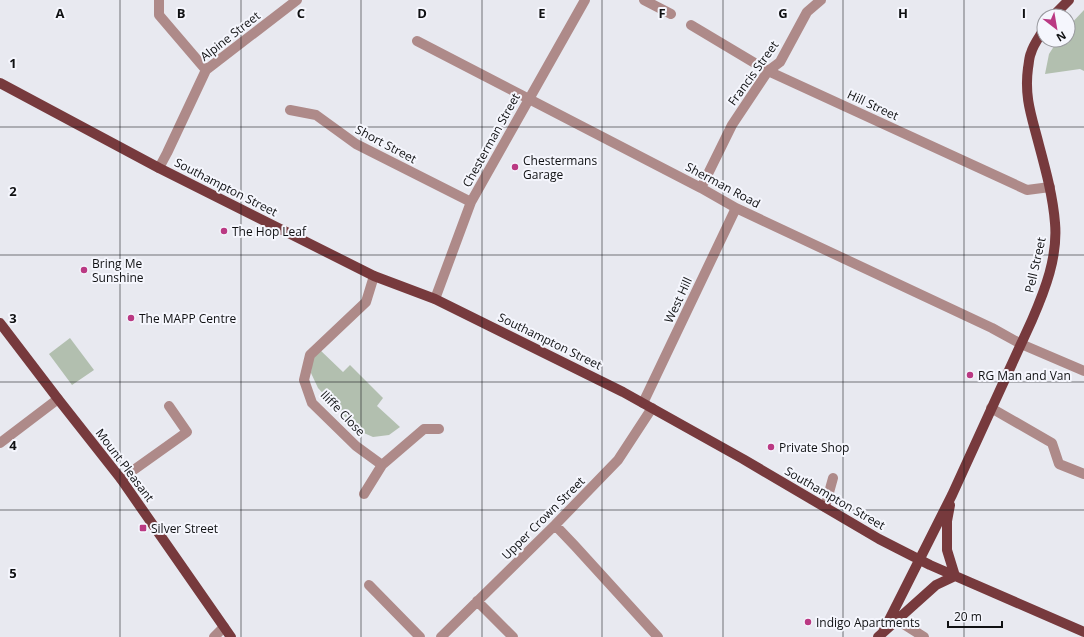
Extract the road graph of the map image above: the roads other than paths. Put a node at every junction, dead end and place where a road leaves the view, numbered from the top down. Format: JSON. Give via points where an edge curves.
{"nodes":[{"id":1,"x":159,"y":0,"type":"edge"},
{"id":2,"x":297,"y":0,"type":"edge"},
{"id":3,"x":585,"y":0,"type":"edge"},
{"id":4,"x":644,"y":0,"type":"edge"},
{"id":5,"x":821,"y":0,"type":"edge"},
{"id":6,"x":1068,"y":0,"type":"edge"},
{"id":7,"x":1060,"y":8,"type":"edge"},
{"id":8,"x":671,"y":14,"type":"dead end"},
{"id":9,"x":691,"y":25,"type":"dead end"},
{"id":10,"x":417,"y":41,"type":"dead end"},
{"id":11,"x":1036,"y":44,"type":"edge"},
{"id":12,"x":206,"y":70,"type":"junction"},
{"id":13,"x":768,"y":71,"type":"junction"},
{"id":14,"x":0,"y":83,"type":"edge"},
{"id":15,"x":529,"y":99,"type":"junction"},
{"id":16,"x":290,"y":110,"type":"dead end"},
{"id":17,"x":159,"y":168,"type":"junction"},
{"id":18,"x":1050,"y":187,"type":"junction"},
{"id":19,"x":701,"y":188,"type":"junction"},
{"id":20,"x":471,"y":202,"type":"junction"},
{"id":21,"x":736,"y":208,"type":"junction"},
{"id":22,"x":374,"y":276,"type":"junction"},
{"id":23,"x":435,"y":299,"type":"junction"},
{"id":24,"x":0,"y":323,"type":"edge"},
{"id":25,"x":1021,"y":344,"type":"junction"},
{"id":26,"x":1084,"y":371,"type":"edge"},
{"id":27,"x":58,"y":399,"type":"junction"},
{"id":28,"x":648,"y":405,"type":"junction"},
{"id":29,"x":169,"y":406,"type":"dead end"},
{"id":30,"x":991,"y":408,"type":"junction"},
{"id":31,"x":439,"y":429,"type":"dead end"},
{"id":32,"x":0,"y":443,"type":"edge"},
{"id":33,"x":382,"y":465,"type":"junction"},
{"id":34,"x":1084,"y":474,"type":"edge"},
{"id":35,"x":833,"y":478,"type":"dead end"},
{"id":36,"x":120,"y":479,"type":"junction"},
{"id":37,"x":364,"y":494,"type":"dead end"},
{"id":38,"x":952,"y":495,"type":"junction"},
{"id":39,"x":825,"y":507,"type":"junction"},
{"id":40,"x":555,"y":525,"type":"junction"},
{"id":41,"x":919,"y":560,"type":"junction"},
{"id":42,"x":955,"y":576,"type":"junction"},
{"id":43,"x":370,"y":585,"type":"dead end"},
{"id":44,"x":477,"y":601,"type":"junction"},
{"id":45,"x":898,"y":618,"type":"junction"},
{"id":46,"x":224,"y":628,"type":"junction"},
{"id":47,"x":1084,"y":632,"type":"edge"},
{"id":48,"x":881,"y":634,"type":"edge"},
{"id":49,"x":214,"y":637,"type":"edge"},
{"id":50,"x":231,"y":637,"type":"edge"},
{"id":51,"x":420,"y":637,"type":"edge"},
{"id":52,"x":441,"y":637,"type":"edge"},
{"id":53,"x":513,"y":637,"type":"edge"},
{"id":54,"x":658,"y":637,"type":"edge"},
{"id":55,"x":924,"y":637,"type":"edge"}],
"edges":[{"from":1,"to":12,"type":"street","via":[[159,15]]},
{"from":2,"to":12,"type":"street","name":"Alpine Street"},
{"from":3,"to":15,"type":"street","name":"Chesterman Street"},
{"from":4,"to":8,"type":"street"},
{"from":5,"to":13,"type":"street","name":"Francis Street","via":[[807,12],[780,62]]},
{"from":6,"to":7,"type":"main road"},
{"from":9,"to":13,"type":"street","name":"Hill Street"},
{"from":10,"to":15,"type":"street","name":"Sherman Road"},
{"from":11,"to":18,"type":"main road","name":"Pell Street","via":[[1031,53],[1026,84],[1030,112]]},
{"from":12,"to":17,"type":"street","name":"Alpine Street"},
{"from":13,"to":18,"type":"street","name":"Hill Street","via":[[1027,190]]},
{"from":13,"to":19,"type":"street","name":"Francis Street","via":[[732,125]]},
{"from":14,"to":17,"type":"main road","name":"Southampton Street"},
{"from":15,"to":19,"type":"street","name":"Sherman Road"},
{"from":15,"to":20,"type":"street","name":"Chesterman Street"},
{"from":16,"to":20,"type":"street","name":"Short Street","via":[[316,115],[356,144]]},
{"from":17,"to":22,"type":"main road","name":"Southampton Street"},
{"from":18,"to":25,"type":"main road","name":"Pell Street","via":[[1056,238],[1054,254],[1043,294]]},
{"from":19,"to":21,"type":"street","name":"Sherman Road"},
{"from":20,"to":23,"type":"street","name":"Chesterman Street"},
{"from":21,"to":25,"type":"street","name":"Sherman Road"},
{"from":21,"to":28,"type":"street","name":"West Hill"},
{"from":22,"to":23,"type":"main road","name":"Southampton Street"},
{"from":22,"to":33,"type":"street","name":"Iliffe Close","via":[[366,302],[310,355],[304,380],[312,403],[356,446]]},
{"from":23,"to":28,"type":"main road","name":"Southampton Street"},
{"from":24,"to":27,"type":"main road","name":"Mount Pleasant"},
{"from":25,"to":26,"type":"street","name":"Sherman Road"},
{"from":25,"to":30,"type":"main road","name":"Pell Street"},
{"from":27,"to":32,"type":"street"},
{"from":27,"to":36,"type":"main road","name":"Mount Pleasant"},
{"from":28,"to":39,"type":"main road","name":"Southampton Street"},
{"from":28,"to":40,"type":"street","name":"Upper Crown Street","via":[[618,460]]},
{"from":29,"to":36,"type":"street","via":[[188,432]]},
{"from":30,"to":34,"type":"street","via":[[1052,443],[1059,464]]},
{"from":30,"to":38,"type":"main road","name":"Pell Street"},
{"from":31,"to":33,"type":"street","via":[[424,429]]},
{"from":33,"to":37,"type":"street"},
{"from":35,"to":39,"type":"street"},
{"from":36,"to":46,"type":"main road","name":"Mount Pleasant"},
{"from":38,"to":41,"type":"main road","name":"Pell Street"},
{"from":38,"to":42,"type":"main road","name":"Pell Street","via":[[947,521],[947,550]]},
{"from":39,"to":41,"type":"main road","name":"Southampton Street"},
{"from":40,"to":44,"type":"street","name":"Upper Crown Street"},
{"from":40,"to":54,"type":"street"},
{"from":41,"to":42,"type":"main road","name":"Southampton Street"},
{"from":41,"to":48,"type":"main road","name":"Pell Street"},
{"from":42,"to":45,"type":"main road","via":[[936,585]]},
{"from":42,"to":47,"type":"main road","name":"Southampton Street"},
{"from":43,"to":51,"type":"street"},
{"from":44,"to":52,"type":"street","name":"Upper Crown Street"},
{"from":44,"to":53,"type":"street"},
{"from":45,"to":48,"type":"main road"},
{"from":45,"to":55,"type":"street"},
{"from":46,"to":49,"type":"street"},
{"from":46,"to":50,"type":"main road"}]}
